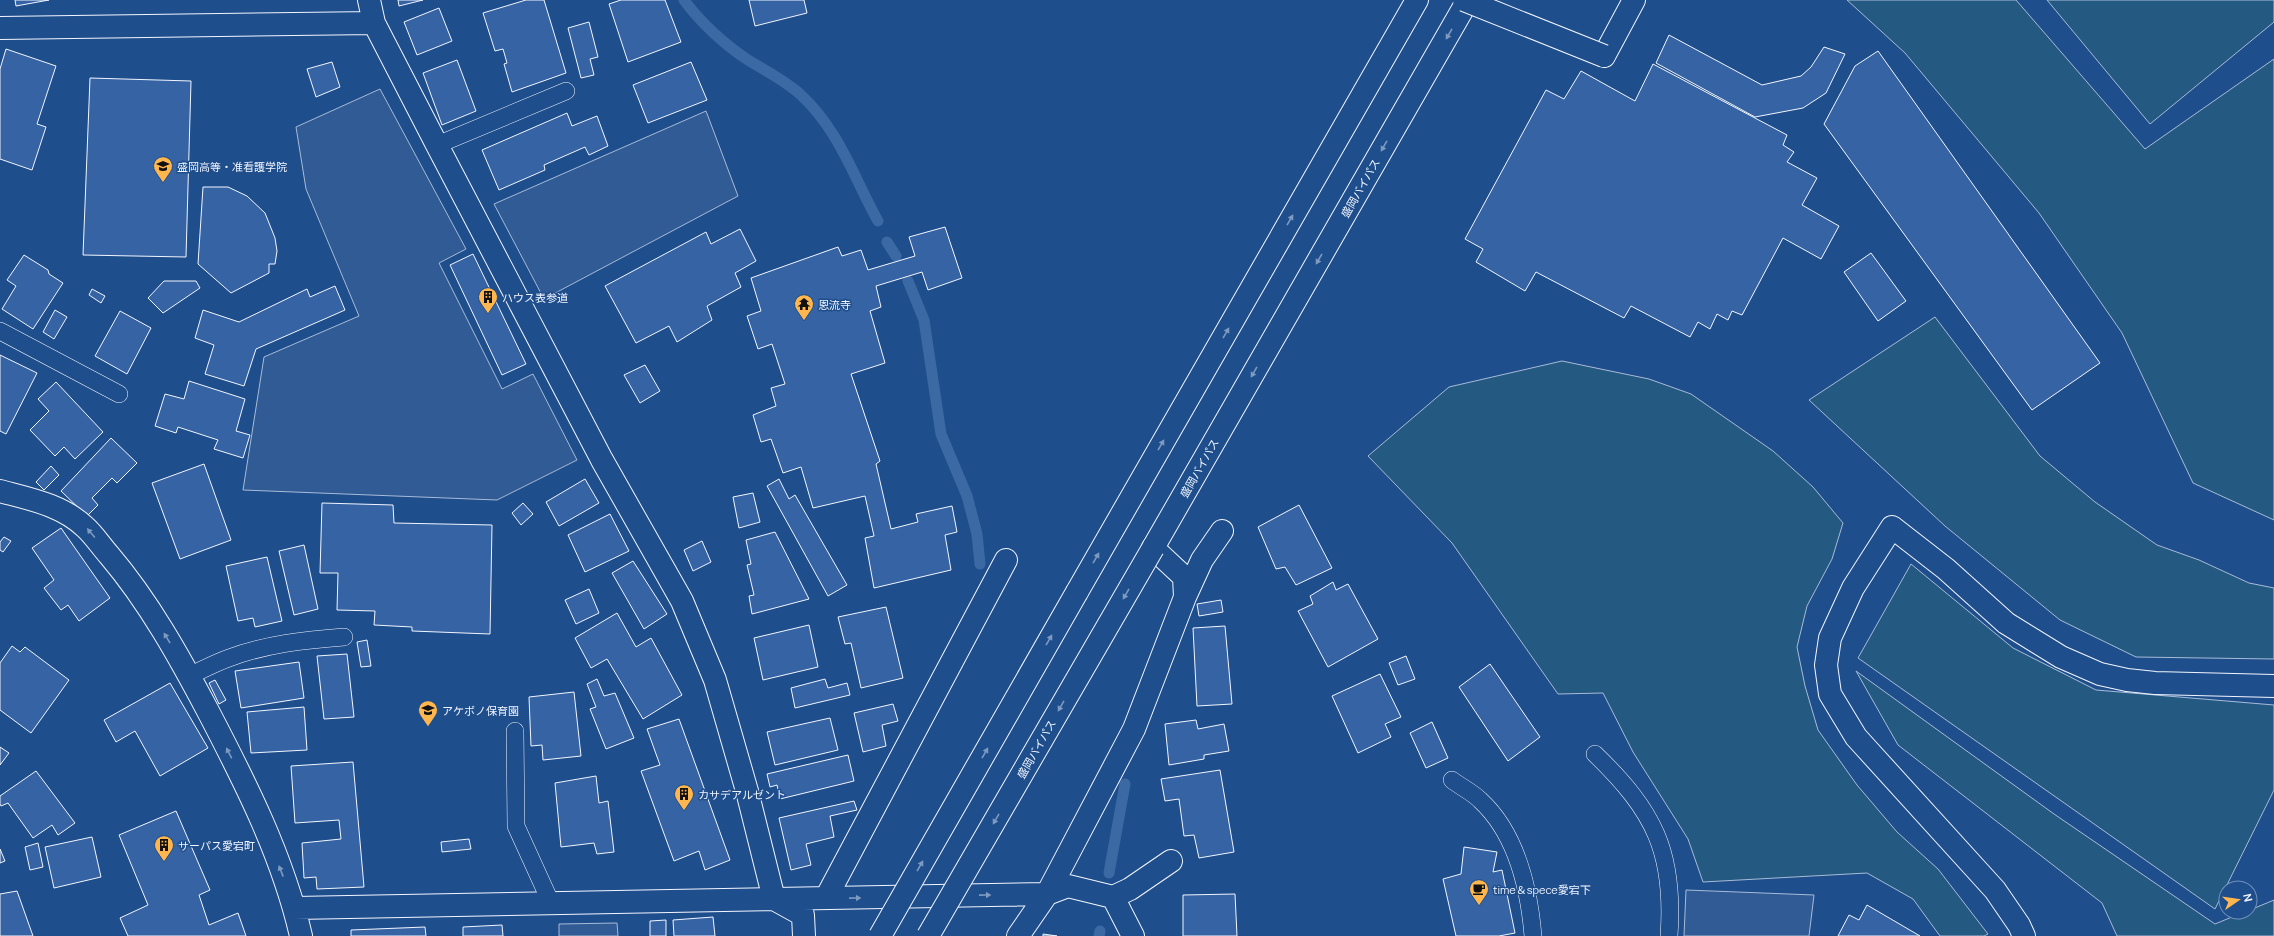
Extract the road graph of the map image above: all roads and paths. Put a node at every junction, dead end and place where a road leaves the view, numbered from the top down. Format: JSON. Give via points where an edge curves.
{"nodes":[{"id":1,"x":369,"y":0,"type":"edge"},
{"id":2,"x":1416,"y":0,"type":"edge"},
{"id":3,"x":1464,"y":0,"type":"edge"},
{"id":4,"x":1468,"y":0,"type":"edge"},
{"id":5,"x":1634,"y":0,"type":"edge"},
{"id":6,"x":374,"y":23,"type":"junction"},
{"id":7,"x":0,"y":28,"type":"edge"},
{"id":8,"x":566,"y":92,"type":"dead end"},
{"id":9,"x":437,"y":145,"type":"junction"},
{"id":10,"x":0,"y":331,"type":"edge"},
{"id":11,"x":119,"y":394,"type":"dead end"},
{"id":12,"x":0,"y":491,"type":"edge"},
{"id":13,"x":1222,"y":531,"type":"dead end"},
{"id":14,"x":1153,"y":548,"type":"junction"},
{"id":15,"x":1006,"y":560,"type":"dead end"},
{"id":16,"x":1185,"y":597,"type":"junction"},
{"id":17,"x":344,"y":636,"type":"dead end"},
{"id":18,"x":189,"y":676,"type":"junction"},
{"id":19,"x":2274,"y":686,"type":"edge"},
{"id":20,"x":515,"y":731,"type":"dead end"},
{"id":21,"x":1595,"y":754,"type":"dead end"},
{"id":22,"x":1452,"y":780,"type":"dead end"},
{"id":23,"x":1171,"y":861,"type":"dead end"},
{"id":24,"x":1047,"y":894,"type":"junction"},
{"id":25,"x":1113,"y":897,"type":"junction"},
{"id":26,"x":826,"y":898,"type":"junction"},
{"id":27,"x":774,"y":899,"type":"junction"},
{"id":28,"x":551,"y":903,"type":"junction"},
{"id":29,"x":295,"y":908,"type":"junction"},
{"id":30,"x":302,"y":936,"type":"edge"},
{"id":31,"x":804,"y":936,"type":"edge"},
{"id":32,"x":880,"y":936,"type":"edge"},
{"id":33,"x":928,"y":936,"type":"edge"},
{"id":34,"x":1018,"y":936,"type":"edge"},
{"id":35,"x":1133,"y":936,"type":"edge"},
{"id":36,"x":1533,"y":936,"type":"edge"},
{"id":37,"x":1669,"y":936,"type":"edge"},
{"id":38,"x":2024,"y":936,"type":"edge"}],
"edges":[{"from":1,"to":6,"type":"main road"},
{"from":32,"to":2,"type":"main road","one_way":true,"bridge":true},
{"from":3,"to":5,"type":"main road","bridge":true,"via":[[1604,56]]},
{"from":4,"to":14,"type":"main road","name":"盛岡バイパス","one_way":true},
{"from":6,"to":7,"type":"main road"},
{"from":6,"to":9,"type":"main road"},
{"from":8,"to":9,"type":"lane"},
{"from":9,"to":27,"type":"main road","via":[[602,460],[682,601],[715,680]]},
{"from":10,"to":11,"type":"lane"},
{"from":18,"to":12,"type":"main road","one_way":true,"via":[[150,609],[86,527],[64,511]]},
{"from":13,"to":16,"type":"main road","via":[[1202,560]]},
{"from":14,"to":16,"type":"main road","via":[[1184,578]]},
{"from":14,"to":33,"type":"main road","name":"盛岡バイパス","one_way":true,"bridge":true},
{"from":15,"to":26,"type":"main road"},
{"from":16,"to":24,"type":"main road","via":[[1134,729]]},
{"from":17,"to":18,"type":"lane","via":[[294,641],[261,648],[228,658]]},
{"from":29,"to":18,"type":"main road","one_way":true,"via":[[249,792]]},
{"from":19,"to":38,"type":"main road","via":[[2155,683],[2100,674],[2061,657],[2006,622],[1946,569],[1892,527],[1853,588],[1830,638],[1826,665],[1830,694],[1856,737],[1995,890]]},
{"from":20,"to":28,"type":"lane","via":[[516,826]]},
{"from":21,"to":37,"type":"lane","via":[[1639,800],[1652,824],[1663,852],[1670,887]]},
{"from":22,"to":36,"type":"lane","via":[[1479,798],[1504,828],[1530,903]]},
{"from":23,"to":25,"type":"main road","via":[[1130,889]]},
{"from":24,"to":25,"type":"main road","via":[[1068,886]]},
{"from":26,"to":24,"type":"main road","one_way":true},
{"from":24,"to":34,"type":"main road"},
{"from":25,"to":35,"type":"main road"},
{"from":26,"to":27,"type":"main road"},
{"from":27,"to":28,"type":"main road"},
{"from":27,"to":31,"type":"main road","via":[[803,915]]},
{"from":28,"to":29,"type":"main road"},
{"from":29,"to":30,"type":"main road"}]}
